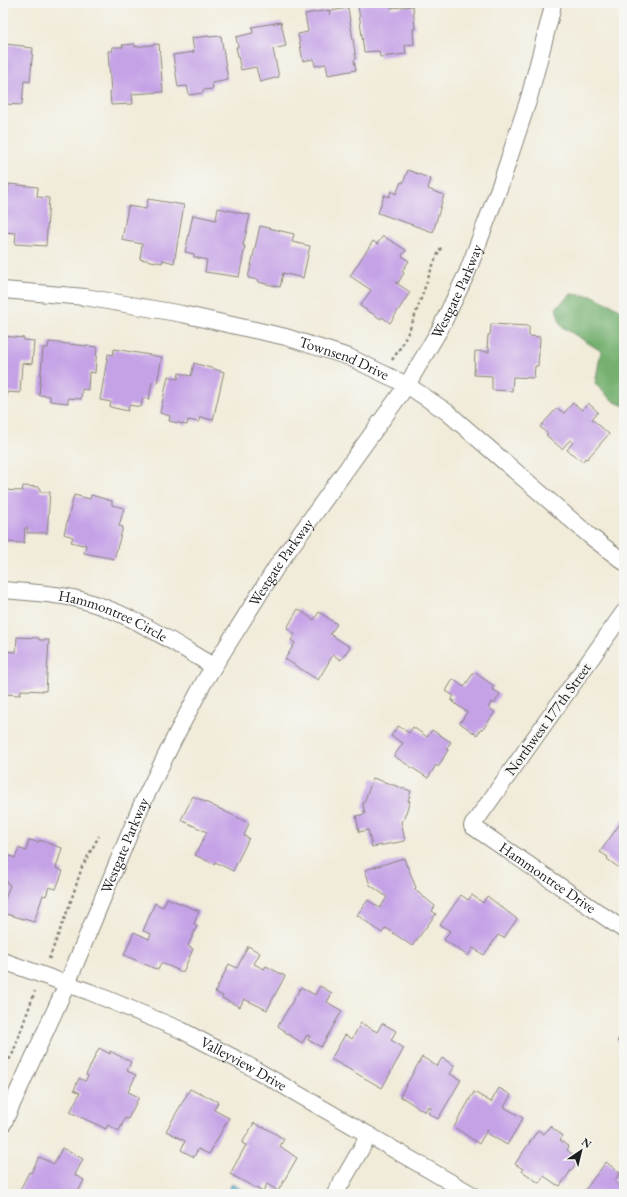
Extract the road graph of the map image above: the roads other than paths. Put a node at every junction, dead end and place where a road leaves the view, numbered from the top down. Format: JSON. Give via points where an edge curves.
{"nodes":[{"id":1,"x":553,"y":3,"type":"edge"},
{"id":2,"x":3,"y":290,"type":"edge"},
{"id":3,"x":407,"y":385,"type":"junction"},
{"id":4,"x":624,"y":562,"type":"edge"},
{"id":5,"x":3,"y":590,"type":"edge"},
{"id":6,"x":624,"y":612,"type":"edge"},
{"id":7,"x":213,"y":666,"type":"junction"},
{"id":8,"x":472,"y":826,"type":"joint"},
{"id":9,"x":624,"y":930,"type":"edge"},
{"id":10,"x":3,"y":961,"type":"edge"},
{"id":11,"x":67,"y":984,"type":"junction"},
{"id":12,"x":3,"y":1124,"type":"edge"},
{"id":13,"x":369,"y":1135,"type":"junction"},
{"id":14,"x":335,"y":1194,"type":"edge"},
{"id":15,"x":471,"y":1194,"type":"edge"}],
"edges":[{"from":1,"to":3,"type":"street","name":"Westgate Parkway","via":[[529,98],[501,184],[467,273],[440,329]]},
{"from":2,"to":3,"type":"street","name":"Townsend Drive","via":[[85,297],[286,336],[349,358]]},
{"from":3,"to":4,"type":"street","name":"Townsend Drive","via":[[446,412],[590,536]]},
{"from":3,"to":7,"type":"street","name":"Westgate Parkway","via":[[277,566]]},
{"from":5,"to":7,"type":"street","name":"Hammontree Circle","via":[[34,592],[90,603],[123,615]]},
{"from":6,"to":8,"type":"street","name":"Northwest 177th Street"},
{"from":7,"to":11,"type":"street","name":"Westgate Parkway","via":[[141,806]]},
{"from":8,"to":9,"type":"street","name":"Hammontree Drive"},
{"from":10,"to":11,"type":"street","name":"Valleyview Drive"},
{"from":11,"to":12,"type":"street","name":"Westgate Parkway"},
{"from":11,"to":13,"type":"street","name":"Valleyview Drive","via":[[181,1030]]},
{"from":13,"to":14,"type":"street"},
{"from":13,"to":15,"type":"street","name":"Valleyview Drive"}]}
